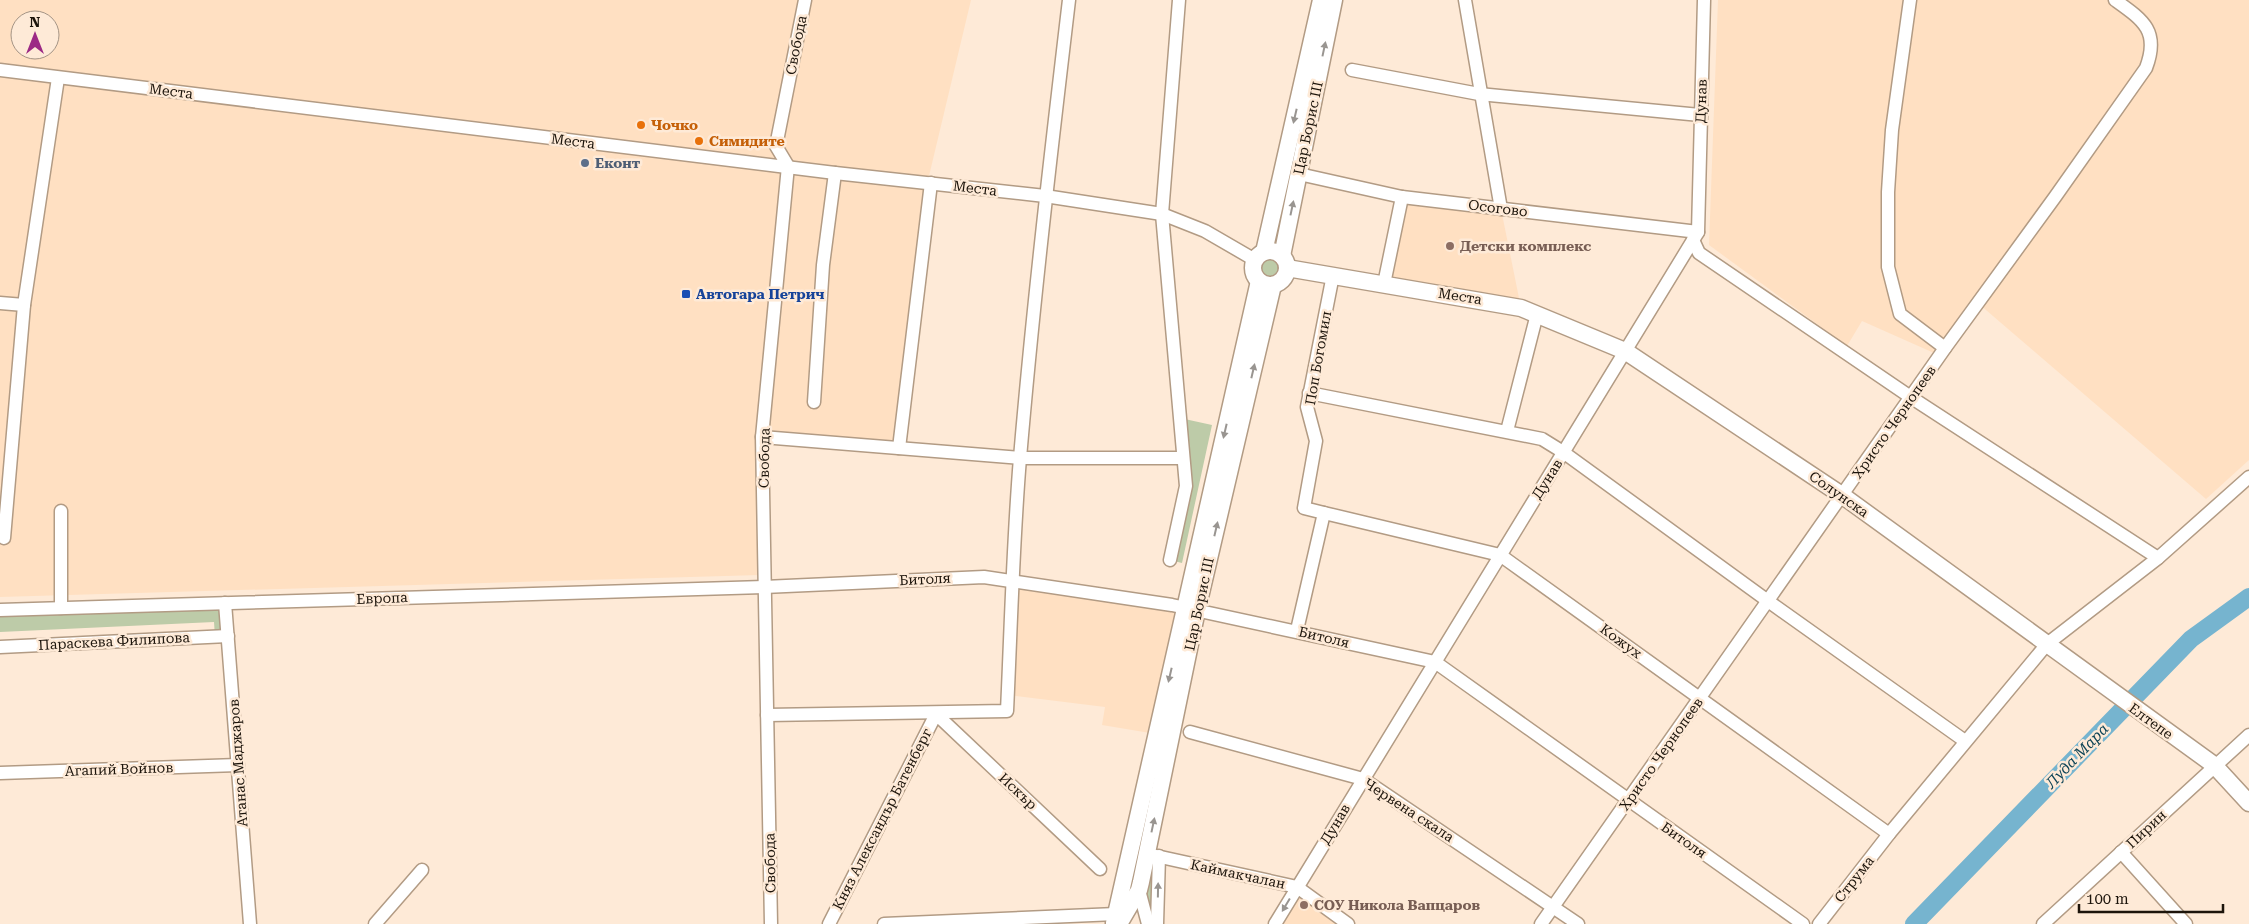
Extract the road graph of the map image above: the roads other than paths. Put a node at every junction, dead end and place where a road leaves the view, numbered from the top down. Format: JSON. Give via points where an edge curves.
{"nodes":[{"id":1,"x":804,"y":0,"type":"edge"},
{"id":2,"x":1069,"y":0,"type":"edge"},
{"id":3,"x":1179,"y":0,"type":"edge"},
{"id":4,"x":1321,"y":0,"type":"edge"},
{"id":5,"x":1334,"y":0,"type":"edge"},
{"id":6,"x":1465,"y":0,"type":"edge"},
{"id":7,"x":1704,"y":0,"type":"edge"},
{"id":8,"x":1910,"y":0,"type":"edge"},
{"id":9,"x":2115,"y":0,"type":"edge"},
{"id":10,"x":0,"y":70,"type":"edge"},
{"id":11,"x":1352,"y":70,"type":"dead end"},
{"id":12,"x":58,"y":78,"type":"junction"},
{"id":13,"x":1479,"y":94,"type":"junction"},
{"id":14,"x":1700,"y":115,"type":"junction"},
{"id":15,"x":788,"y":166,"type":"junction"},
{"id":16,"x":835,"y":173,"type":"junction"},
{"id":17,"x":1299,"y":174,"type":"junction"},
{"id":18,"x":931,"y":183,"type":"junction"},
{"id":19,"x":1045,"y":196,"type":"junction"},
{"id":20,"x":1402,"y":197,"type":"junction"},
{"id":21,"x":1501,"y":209,"type":"junction"},
{"id":22,"x":1162,"y":214,"type":"junction"},
{"id":23,"x":1695,"y":236,"type":"junction"},
{"id":24,"x":1259,"y":256,"type":"junction"},
{"id":25,"x":1284,"y":262,"type":"junction"},
{"id":26,"x":1334,"y":276,"type":"junction"},
{"id":27,"x":1266,"y":283,"type":"junction"},
{"id":28,"x":1384,"y":284,"type":"junction"},
{"id":29,"x":0,"y":303,"type":"edge"},
{"id":30,"x":24,"y":305,"type":"junction"},
{"id":31,"x":1537,"y":314,"type":"junction"},
{"id":32,"x":1945,"y":348,"type":"junction"},
{"id":33,"x":1625,"y":351,"type":"junction"},
{"id":34,"x":1309,"y":393,"type":"junction"},
{"id":35,"x":1912,"y":398,"type":"junction"},
{"id":36,"x":814,"y":402,"type":"dead end"},
{"id":37,"x":1507,"y":431,"type":"junction"},
{"id":38,"x":762,"y":437,"type":"junction"},
{"id":39,"x":899,"y":448,"type":"junction"},
{"id":40,"x":1563,"y":452,"type":"junction"},
{"id":41,"x":1020,"y":458,"type":"junction"},
{"id":42,"x":1183,"y":458,"type":"junction"},
{"id":43,"x":2249,"y":477,"type":"edge"},
{"id":44,"x":1843,"y":496,"type":"junction"},
{"id":45,"x":61,"y":511,"type":"dead end"},
{"id":46,"x":1324,"y":513,"type":"junction"},
{"id":47,"x":4,"y":538,"type":"dead end"},
{"id":48,"x":1500,"y":555,"type":"junction"},
{"id":49,"x":2158,"y":558,"type":"junction"},
{"id":50,"x":1170,"y":560,"type":"dead end"},
{"id":51,"x":1012,"y":580,"type":"junction"},
{"id":52,"x":764,"y":587,"type":"junction"},
{"id":53,"x":1768,"y":601,"type":"junction"},
{"id":54,"x":225,"y":603,"type":"junction"},
{"id":55,"x":61,"y":608,"type":"junction"},
{"id":56,"x":1192,"y":609,"type":"junction"},
{"id":57,"x":0,"y":610,"type":"edge"},
{"id":58,"x":1297,"y":630,"type":"junction"},
{"id":59,"x":228,"y":636,"type":"junction"},
{"id":60,"x":2047,"y":644,"type":"junction"},
{"id":61,"x":0,"y":647,"type":"edge"},
{"id":62,"x":1435,"y":662,"type":"junction"},
{"id":63,"x":1700,"y":698,"type":"junction"},
{"id":64,"x":936,"y":714,"type":"junction"},
{"id":65,"x":767,"y":715,"type":"junction"},
{"id":66,"x":1190,"y":732,"type":"dead end"},
{"id":67,"x":2249,"y":735,"type":"edge"},
{"id":68,"x":1965,"y":741,"type":"junction"},
{"id":69,"x":238,"y":765,"type":"junction"},
{"id":70,"x":2214,"y":765,"type":"junction"},
{"id":71,"x":0,"y":773,"type":"edge"},
{"id":72,"x":1363,"y":778,"type":"junction"},
{"id":73,"x":1628,"y":800,"type":"junction"},
{"id":74,"x":2249,"y":802,"type":"edge"},
{"id":75,"x":1889,"y":834,"type":"junction"},
{"id":76,"x":2121,"y":852,"type":"junction"},
{"id":77,"x":1153,"y":855,"type":"junction"},
{"id":78,"x":1100,"y":869,"type":"dead end"},
{"id":79,"x":422,"y":870,"type":"dead end"},
{"id":80,"x":1124,"y":877,"type":"junction"},
{"id":81,"x":1140,"y":886,"type":"junction"},
{"id":82,"x":1297,"y":887,"type":"junction"},
{"id":83,"x":1553,"y":906,"type":"junction"},
{"id":84,"x":1116,"y":921,"type":"edge"},
{"id":85,"x":949,"y":923,"type":"edge"},
{"id":86,"x":250,"y":924,"type":"edge"},
{"id":87,"x":375,"y":924,"type":"edge"},
{"id":88,"x":772,"y":924,"type":"edge"},
{"id":89,"x":828,"y":924,"type":"edge"},
{"id":90,"x":884,"y":924,"type":"edge"},
{"id":91,"x":1148,"y":924,"type":"edge"},
{"id":92,"x":1157,"y":924,"type":"edge"},
{"id":93,"x":1275,"y":924,"type":"edge"},
{"id":94,"x":1348,"y":924,"type":"edge"},
{"id":95,"x":1541,"y":924,"type":"edge"},
{"id":96,"x":1578,"y":924,"type":"edge"},
{"id":97,"x":1803,"y":924,"type":"edge"},
{"id":98,"x":1819,"y":924,"type":"edge"},
{"id":99,"x":2044,"y":924,"type":"edge"},
{"id":100,"x":2186,"y":924,"type":"edge"}],
"edges":[{"from":1,"to":15,"type":"street","name":"Свобода","via":[[776,146]]},
{"from":2,"to":19,"type":"street"},
{"from":3,"to":22,"type":"street"},
{"from":4,"to":24,"type":"main road","name":"Цар Борис III","one_way":true},
{"from":17,"to":5,"type":"main road","name":"Цар Борис III","one_way":true},
{"from":6,"to":13,"type":"street"},
{"from":7,"to":14,"type":"street","name":"Дунав"},
{"from":8,"to":32,"type":"street","via":[[1892,130],[1888,268],[1900,314]]},
{"from":9,"to":32,"type":"street","name":"Христо Чернопеев","via":[[2136,16],[2152,41],[2146,68]]},
{"from":10,"to":12,"type":"street","name":"Места"},
{"from":11,"to":13,"type":"street"},
{"from":12,"to":15,"type":"street","name":"Места"},
{"from":12,"to":30,"type":"street"},
{"from":13,"to":14,"type":"street"},
{"from":13,"to":21,"type":"street"},
{"from":14,"to":23,"type":"street","name":"Дунав"},
{"from":15,"to":16,"type":"street","name":"Места"},
{"from":15,"to":38,"type":"street","name":"Свобода"},
{"from":16,"to":18,"type":"street","name":"Места"},
{"from":16,"to":36,"type":"street","via":[[823,265]]},
{"from":17,"to":20,"type":"street","name":"Осогово"},
{"from":25,"to":17,"type":"main road","name":"Цар Борис III","one_way":true},
{"from":18,"to":19,"type":"street","name":"Места"},
{"from":18,"to":39,"type":"street"},
{"from":19,"to":22,"type":"street","name":"Места"},
{"from":19,"to":41,"type":"street"},
{"from":20,"to":21,"type":"street","name":"Осогово"},
{"from":20,"to":28,"type":"street"},
{"from":21,"to":23,"type":"street","name":"Осогово"},
{"from":22,"to":24,"type":"street","name":"Места"},
{"from":22,"to":42,"type":"street"},
{"from":23,"to":33,"type":"street","name":"Дунав"},
{"from":23,"to":35,"type":"street","via":[[1699,253]]},
{"from":24,"to":25,"type":"main road","via":[[1273,252]]},
{"from":24,"to":27,"type":"main road","via":[[1254,273]]},
{"from":25,"to":26,"type":"main road","name":"Места"},
{"from":25,"to":27,"type":"main road","via":[[1283,279]]},
{"from":26,"to":28,"type":"main road","name":"Места"},
{"from":26,"to":34,"type":"street","name":"Поп Богомил"},
{"from":27,"to":56,"type":"main road","name":"Цар Борис III"},
{"from":28,"to":31,"type":"main road","name":"Места","via":[[1503,304]]},
{"from":29,"to":30,"type":"street"},
{"from":30,"to":47,"type":"street"},
{"from":31,"to":33,"type":"main road","name":"Места"},
{"from":31,"to":37,"type":"street"},
{"from":32,"to":35,"type":"street","name":"Христо Чернопеев"},
{"from":33,"to":40,"type":"street","name":"Дунав"},
{"from":33,"to":44,"type":"main road","name":"Солунска"},
{"from":34,"to":37,"type":"street"},
{"from":34,"to":46,"type":"street","name":"Поп Богомил","via":[[1307,407],[1316,441],[1304,508]]},
{"from":35,"to":44,"type":"street","name":"Христо Чернопеев"},
{"from":35,"to":49,"type":"street"},
{"from":37,"to":40,"type":"street","via":[[1542,439]]},
{"from":38,"to":39,"type":"street"},
{"from":38,"to":52,"type":"street","name":"Свобода"},
{"from":39,"to":41,"type":"street"},
{"from":40,"to":48,"type":"street","name":"Дунав"},
{"from":40,"to":53,"type":"street"},
{"from":41,"to":42,"type":"street"},
{"from":41,"to":51,"type":"street"},
{"from":42,"to":50,"type":"street","via":[[1186,486]]},
{"from":43,"to":49,"type":"street","name":"Струма"},
{"from":44,"to":53,"type":"street","name":"Христо Чернопеев"},
{"from":44,"to":60,"type":"main road","name":"Солунска"},
{"from":45,"to":55,"type":"street"},
{"from":46,"to":48,"type":"street","name":"Кожух"},
{"from":46,"to":58,"type":"street"},
{"from":48,"to":62,"type":"street","name":"Дунав"},
{"from":48,"to":63,"type":"street","name":"Кожух"},
{"from":49,"to":60,"type":"street","name":"Струма"},
{"from":51,"to":52,"type":"street","name":"Битоля","via":[[984,577]]},
{"from":51,"to":56,"type":"street","name":"Битоля"},
{"from":51,"to":64,"type":"street","via":[[1007,711]]},
{"from":52,"to":54,"type":"street","name":"Европа"},
{"from":52,"to":65,"type":"street","name":"Свобода"},
{"from":53,"to":63,"type":"street","name":"Христо Чернопеев"},
{"from":53,"to":68,"type":"street"},
{"from":54,"to":55,"type":"street","name":"Европа"},
{"from":54,"to":59,"type":"street","name":"Атанас Маджаров"},
{"from":55,"to":57,"type":"street","name":"Европа"},
{"from":56,"to":58,"type":"street","name":"Битоля"},
{"from":77,"to":56,"type":"main road","name":"Цар Борис III","one_way":true},
{"from":56,"to":80,"type":"main road","name":"Цар Борис III","one_way":true},
{"from":58,"to":62,"type":"street","name":"Битоля"},
{"from":59,"to":61,"type":"street","name":"Параскева Филипова"},
{"from":59,"to":69,"type":"street","name":"Атанас Маджаров"},
{"from":60,"to":68,"type":"street","name":"Струма"},
{"from":60,"to":70,"type":"main road","name":"Елтепе"},
{"from":62,"to":72,"type":"street","name":"Дунав"},
{"from":62,"to":73,"type":"street","name":"Битоля"},
{"from":63,"to":73,"type":"street","name":"Христо Чернопеев"},
{"from":63,"to":75,"type":"street","name":"Кожух"},
{"from":64,"to":65,"type":"street"},
{"from":64,"to":78,"type":"street","name":"Искър"},
{"from":64,"to":89,"type":"street","name":"Княз Александър Батенберг"},
{"from":65,"to":88,"type":"street","name":"Свобода"},
{"from":66,"to":72,"type":"street","name":"Червена скала"},
{"from":67,"to":70,"type":"street","name":"Пирин"},
{"from":68,"to":75,"type":"street","name":"Струма"},
{"from":69,"to":71,"type":"street","name":"Агапий Войнов"},
{"from":69,"to":86,"type":"street","name":"Атанас Маджаров"},
{"from":70,"to":74,"type":"main road","name":"Елтепе"},
{"from":70,"to":76,"type":"street","name":"Пирин"},
{"from":72,"to":82,"type":"street","name":"Дунав"},
{"from":72,"to":83,"type":"street","name":"Червена скала"},
{"from":73,"to":83,"type":"street","name":"Христо Чернопеев"},
{"from":73,"to":97,"type":"street","name":"Битоля"},
{"from":75,"to":98,"type":"street","name":"Струма"},
{"from":76,"to":99,"type":"street","name":"Пирин"},
{"from":76,"to":100,"type":"street"},
{"from":77,"to":81,"type":"main road","name":"Цар Борис III"},
{"from":77,"to":82,"type":"street","name":"Каймакчалан"},
{"from":92,"to":77,"type":"street","one_way":true},
{"from":79,"to":87,"type":"street"},
{"from":80,"to":81,"type":"main road"},
{"from":80,"to":84,"type":"main road","name":"Цар Борис III"},
{"from":81,"to":84,"type":"main road"},
{"from":81,"to":91,"type":"street","name":"Цар Борис III"},
{"from":82,"to":93,"type":"street","name":"Дунав","one_way":true},
{"from":82,"to":94,"type":"street","name":"Каймакчалан"},
{"from":83,"to":95,"type":"street","name":"Христо Чернопеев"},
{"from":83,"to":96,"type":"street","name":"Червена скала"},
{"from":84,"to":85,"type":"street"},
{"from":85,"to":90,"type":"street"}]}
